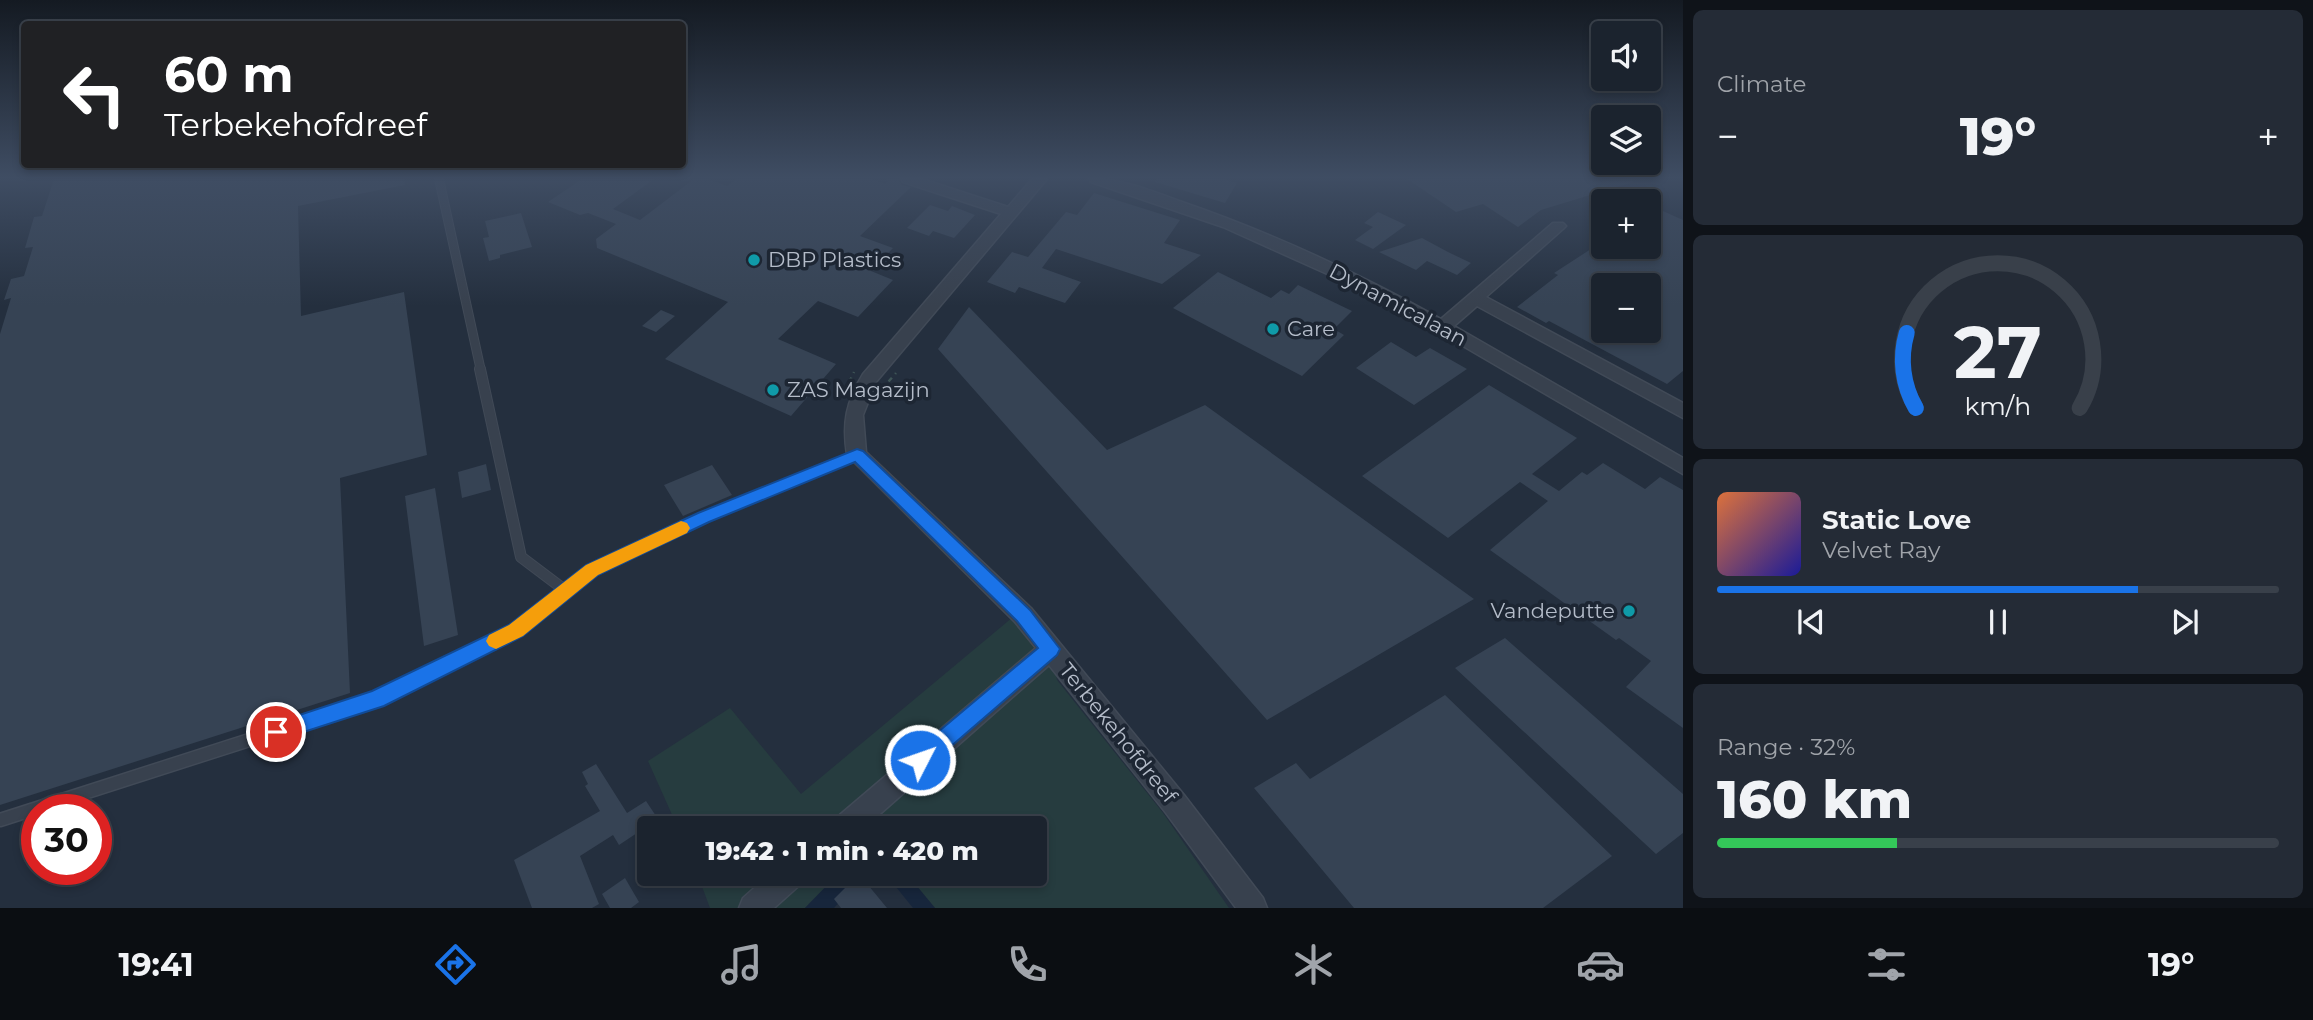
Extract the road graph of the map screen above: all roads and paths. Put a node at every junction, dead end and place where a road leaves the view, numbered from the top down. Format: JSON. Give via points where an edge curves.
{"nodes":[{"id":1,"x":448,"y":221,"type":"edge"},
{"id":2,"x":1005,"y":221,"type":"edge"},
{"id":3,"x":1220,"y":221,"type":"edge"},
{"id":4,"x":1559,"y":226,"type":"dead end"},
{"id":5,"x":1475,"y":298,"type":"junction"},
{"id":6,"x":1443,"y":327,"type":"junction"},
{"id":7,"x":903,"y":364,"type":"dead end"},
{"id":8,"x":878,"y":395,"type":"dead end"},
{"id":9,"x":1683,"y":411,"type":"edge"},
{"id":10,"x":857,"y":455,"type":"junction"},
{"id":11,"x":1683,"y":467,"type":"edge"},
{"id":12,"x":566,"y":591,"type":"junction"},
{"id":13,"x":1051,"y":649,"type":"junction"},
{"id":14,"x":858,"y":816,"type":"edge"},
{"id":15,"x":0,"y":820,"type":"edge"},
{"id":16,"x":778,"y":886,"type":"edge"},
{"id":17,"x":753,"y":908,"type":"edge"},
{"id":18,"x":1253,"y":908,"type":"edge"}],
"edges":[{"from":1,"to":12,"type":"lane","via":[[521,557]]},
{"from":2,"to":10,"type":"street","via":[[869,378],[857,397],[851,420]]},
{"from":3,"to":6,"type":"street","name":"Dynamicalaan","via":[[1297,253]]},
{"from":4,"to":5,"type":"street"},
{"from":5,"to":6,"type":"street"},
{"from":5,"to":9,"type":"street","name":"Dynamicalaan"},
{"from":6,"to":11,"type":"street","name":"Dynamicalaan"},
{"from":7,"to":8,"type":"path"},
{"from":10,"to":12,"type":"lane","via":[[679,529],[592,570]]},
{"from":10,"to":13,"type":"street","name":"Terbekehofdreef","via":[[1023,615]]},
{"from":12,"to":15,"type":"lane","via":[[516,631],[377,699]]},
{"from":13,"to":14,"type":"street"},
{"from":13,"to":18,"type":"street","name":"Terbekehofdreef"},
{"from":16,"to":17,"type":"street"}]}
